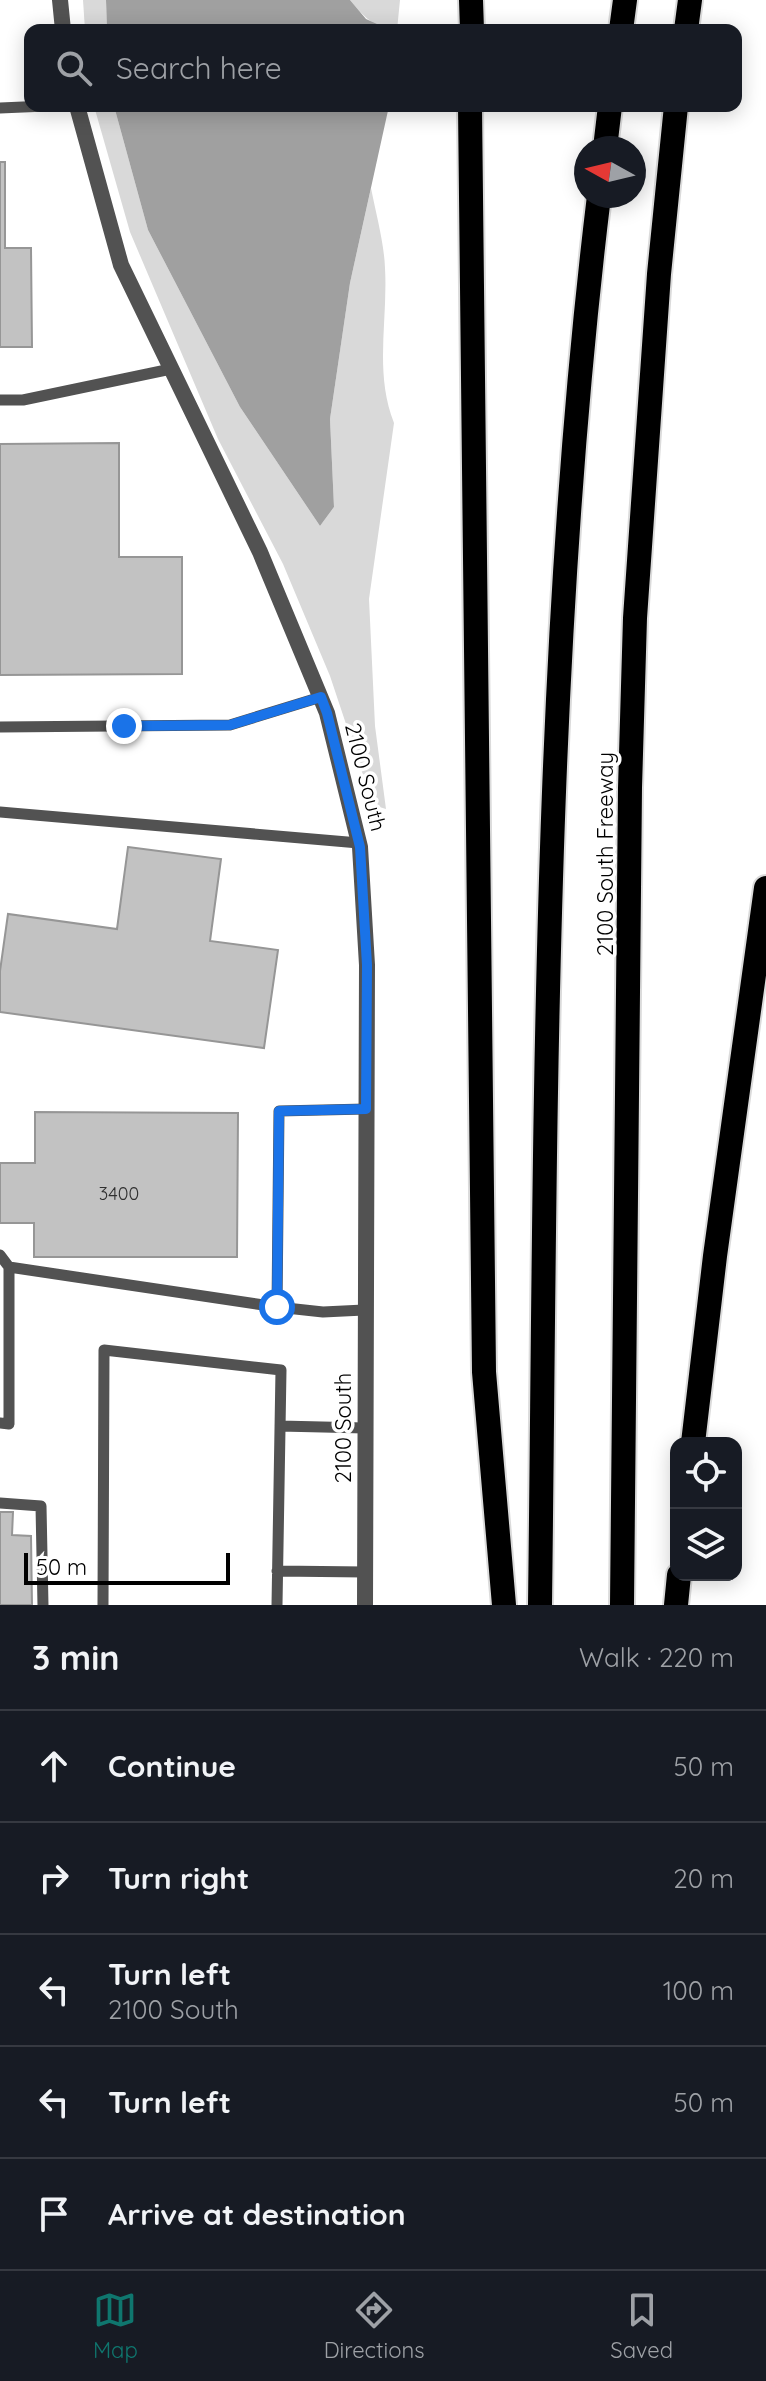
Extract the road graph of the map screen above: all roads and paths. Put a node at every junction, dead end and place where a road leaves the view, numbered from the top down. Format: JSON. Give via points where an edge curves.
{"nodes":[{"id":1,"x":60,"y":0,"type":"edge"},
{"id":2,"x":625,"y":0,"type":"edge"},
{"id":3,"x":690,"y":0,"type":"edge"},
{"id":4,"x":62,"y":24,"type":"edge"},
{"id":5,"x":622,"y":24,"type":"edge"},
{"id":6,"x":687,"y":24,"type":"edge"},
{"id":7,"x":24,"y":107,"type":"edge"},
{"id":8,"x":0,"y":108,"type":"edge"},
{"id":9,"x":79,"y":112,"type":"edge"},
{"id":10,"x":470,"y":112,"type":"edge"},
{"id":11,"x":609,"y":112,"type":"edge"},
{"id":12,"x":675,"y":112,"type":"edge"},
{"id":13,"x":606,"y":136,"type":"edge"},
{"id":14,"x":598,"y":208,"type":"edge"},
{"id":15,"x":171,"y":369,"type":"junction"},
{"id":16,"x":0,"y":400,"type":"edge"},
{"id":17,"x":321,"y":697,"type":"junction"},
{"id":18,"x":0,"y":727,"type":"edge"},
{"id":19,"x":0,"y":812,"type":"edge"},
{"id":20,"x":359,"y":843,"type":"junction"},
{"id":21,"x":766,"y":888,"type":"edge"},
{"id":22,"x":366,"y":1109,"type":"junction"},
{"id":23,"x":0,"y":1255,"type":"edge"},
{"id":24,"x":9,"y":1267,"type":"junction"},
{"id":25,"x":277,"y":1307,"type":"junction"},
{"id":26,"x":364,"y":1310,"type":"junction"},
{"id":27,"x":4,"y":1320,"type":"edge"},
{"id":28,"x":0,"y":1423,"type":"edge"},
{"id":29,"x":280,"y":1426,"type":"junction"},
{"id":30,"x":365,"y":1428,"type":"junction"},
{"id":31,"x":694,"y":1437,"type":"edge"},
{"id":32,"x":0,"y":1503,"type":"edge"},
{"id":33,"x":277,"y":1571,"type":"junction"},
{"id":34,"x":365,"y":1572,"type":"junction"},
{"id":35,"x":678,"y":1581,"type":"edge"},
{"id":36,"x":43,"y":1605,"type":"edge"},
{"id":37,"x":103,"y":1605,"type":"edge"},
{"id":38,"x":277,"y":1605,"type":"edge"},
{"id":39,"x":365,"y":1605,"type":"edge"},
{"id":40,"x":504,"y":1605,"type":"edge"},
{"id":41,"x":540,"y":1605,"type":"edge"},
{"id":42,"x":622,"y":1605,"type":"edge"},
{"id":43,"x":676,"y":1605,"type":"edge"}],
"edges":[{"from":1,"to":4,"type":"street"},
{"from":2,"to":5,"type":"highway"},
{"from":3,"to":6,"type":"highway"},
{"from":7,"to":8,"type":"lane"},
{"from":9,"to":15,"type":"street","name":"2100 South","via":[[121,265]]},
{"from":10,"to":40,"type":"highway","via":[[484,1372]]},
{"from":11,"to":13,"type":"highway"},
{"from":12,"to":42,"type":"highway","name":"2100 South Freeway","via":[[635,618]]},
{"from":14,"to":41,"type":"highway","via":[[573,453],[552,811]]},
{"from":15,"to":16,"type":"lane"},
{"from":15,"to":17,"type":"street","name":"2100 South","via":[[260,552]]},
{"from":17,"to":18,"type":"lane","via":[[230,725]]},
{"from":17,"to":20,"type":"street","name":"2100 South"},
{"from":19,"to":20,"type":"lane"},
{"from":20,"to":22,"type":"street","name":"2100 South","via":[[367,965]]},
{"from":21,"to":31,"type":"highway"},
{"from":22,"to":25,"type":"lane","via":[[279,1111]]},
{"from":22,"to":26,"type":"street","name":"2100 South"},
{"from":23,"to":24,"type":"lane"},
{"from":24,"to":25,"type":"lane"},
{"from":24,"to":27,"type":"lane"},
{"from":25,"to":26,"type":"lane"},
{"from":26,"to":30,"type":"street","name":"2100 South"},
{"from":27,"to":28,"type":"lane","via":[[9,1424]]},
{"from":29,"to":30,"type":"lane"},
{"from":29,"to":33,"type":"lane"},
{"from":29,"to":37,"type":"lane","via":[[281,1370],[104,1350]]},
{"from":30,"to":34,"type":"street","name":"2100 South"},
{"from":32,"to":36,"type":"lane","via":[[41,1506]]},
{"from":33,"to":34,"type":"lane"},
{"from":33,"to":38,"type":"lane"},
{"from":34,"to":39,"type":"street","name":"2100 South"},
{"from":35,"to":43,"type":"highway"}]}
